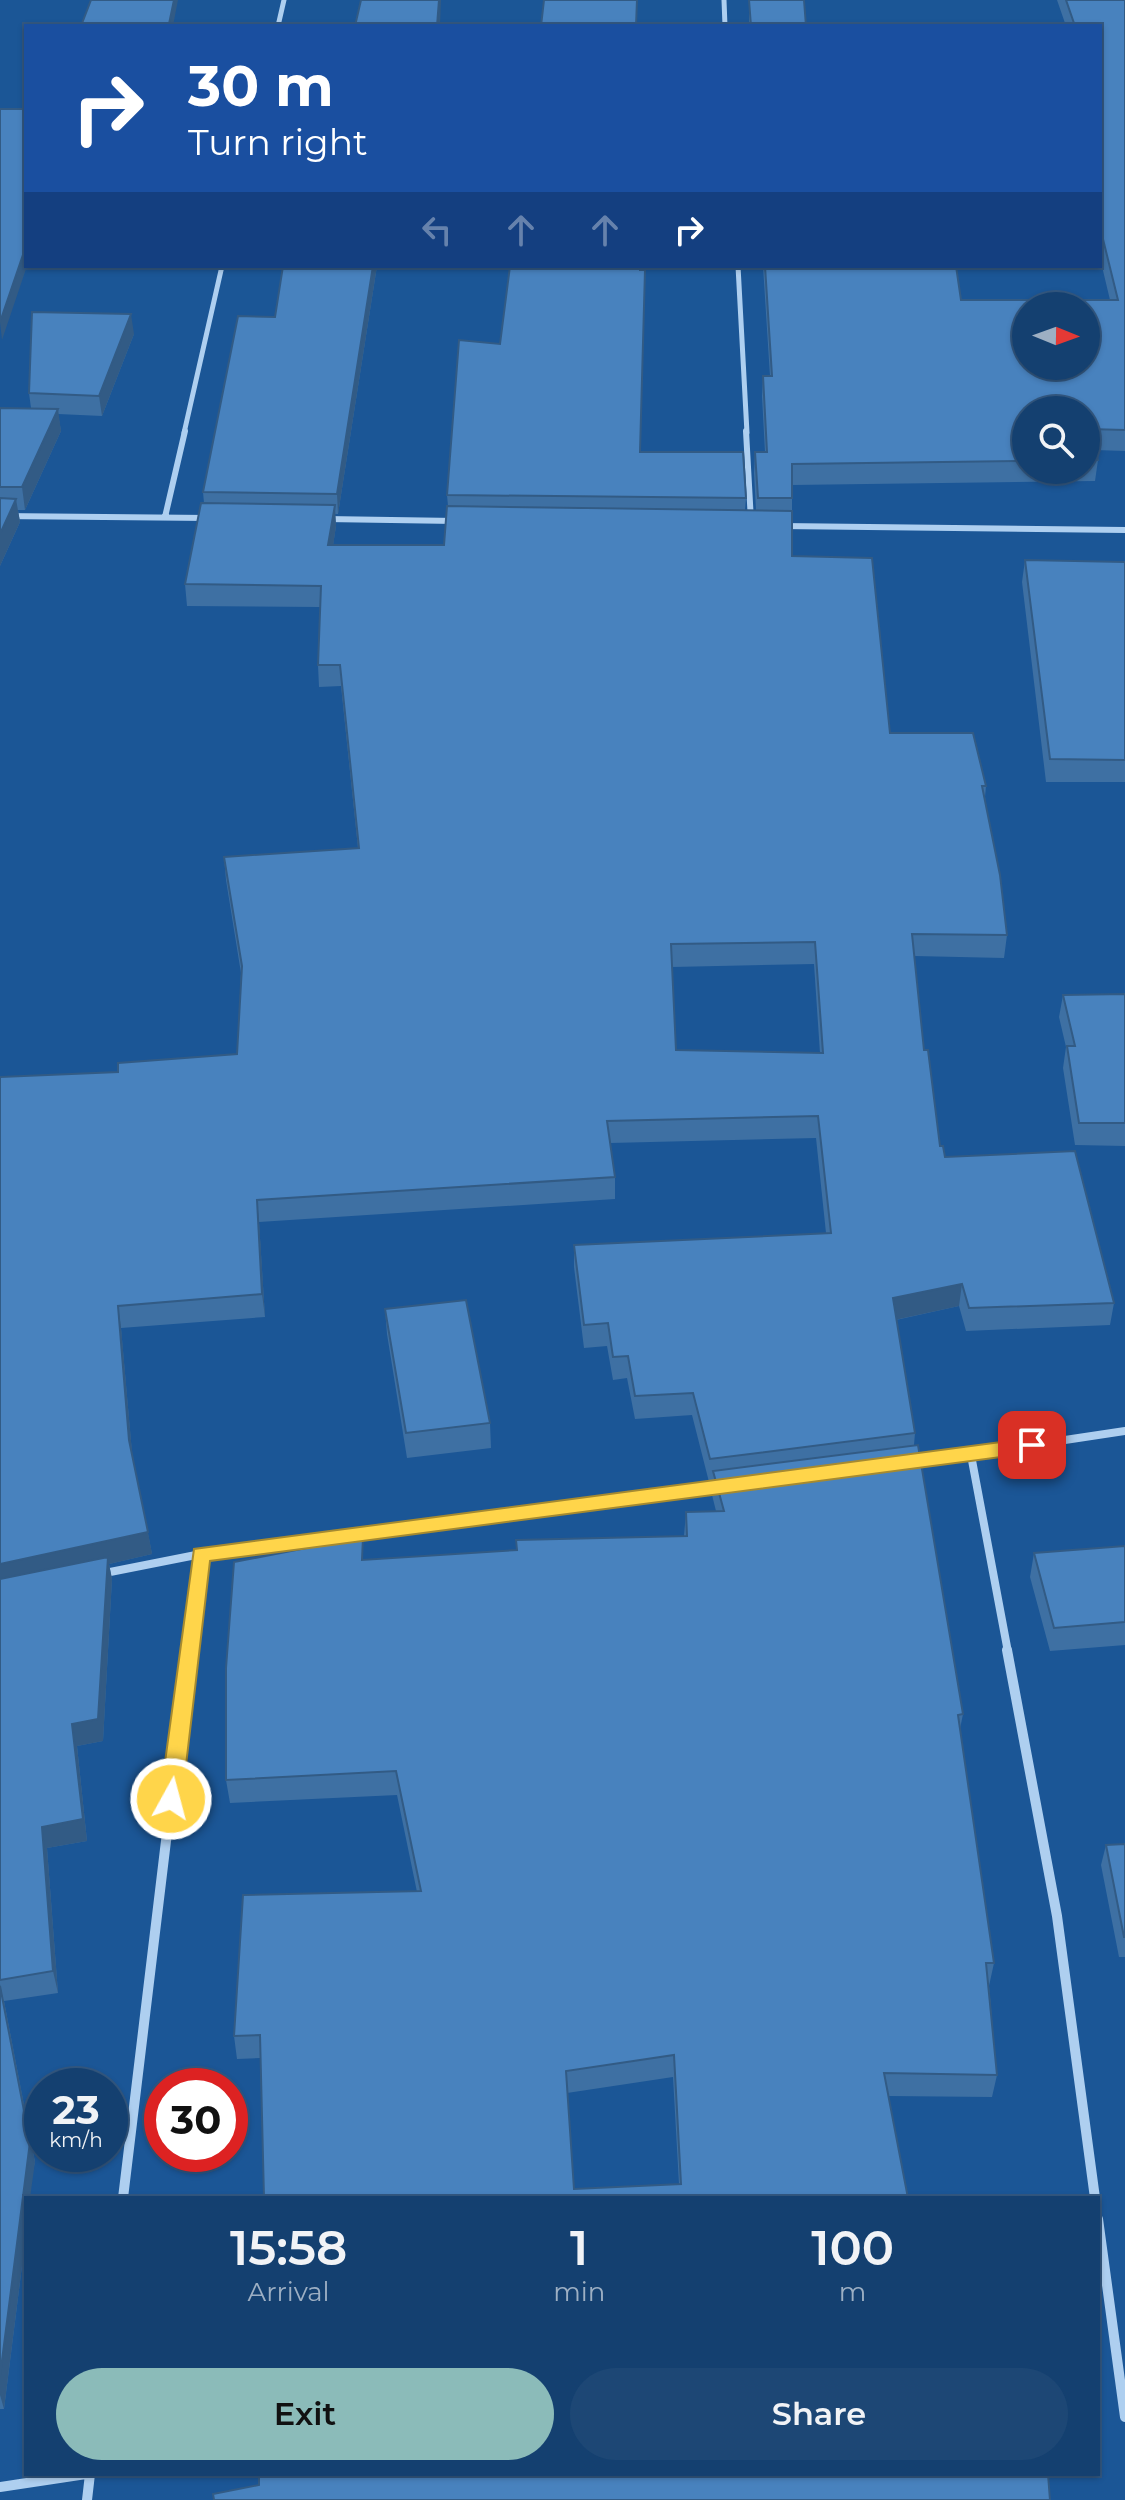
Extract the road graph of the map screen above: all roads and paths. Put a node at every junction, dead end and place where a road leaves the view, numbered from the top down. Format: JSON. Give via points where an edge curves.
{"nodes":[{"id":1,"x":284,"y":0,"type":"edge"},
{"id":2,"x":724,"y":0,"type":"edge"},
{"id":3,"x":278,"y":24,"type":"edge"},
{"id":4,"x":725,"y":24,"type":"edge"},
{"id":5,"x":222,"y":268,"type":"edge"},
{"id":6,"x":738,"y":268,"type":"edge"},
{"id":7,"x":0,"y":516,"type":"edge"},
{"id":8,"x":165,"y":517,"type":"junction"},
{"id":9,"x":212,"y":518,"type":"edge"},
{"id":10,"x":323,"y":519,"type":"edge"},
{"id":11,"x":466,"y":522,"type":"edge"},
{"id":12,"x":735,"y":525,"type":"edge"},
{"id":13,"x":751,"y":526,"type":"junction"},
{"id":14,"x":1125,"y":530,"type":"edge"},
{"id":15,"x":1125,"y":1431,"type":"edge"},
{"id":16,"x":971,"y":1455,"type":"junction"},
{"id":17,"x":908,"y":1463,"type":"edge"},
{"id":18,"x":735,"y":1485,"type":"edge"},
{"id":19,"x":201,"y":1554,"type":"junction"},
{"id":20,"x":93,"y":1576,"type":"edge"},
{"id":21,"x":123,"y":2196,"type":"edge"},
{"id":22,"x":1095,"y":2196,"type":"edge"},
{"id":23,"x":1100,"y":2234,"type":"edge"},
{"id":24,"x":1125,"y":2417,"type":"edge"},
{"id":25,"x":74,"y":2476,"type":"edge"},
{"id":26,"x":88,"y":2476,"type":"edge"},
{"id":27,"x":0,"y":2487,"type":"edge"},
{"id":28,"x":87,"y":2500,"type":"edge"}],
"edges":[{"from":1,"to":3,"type":"street"},
{"from":2,"to":4,"type":"street"},
{"from":5,"to":8,"type":"street"},
{"from":6,"to":13,"type":"street"},
{"from":7,"to":8,"type":"street"},
{"from":8,"to":9,"type":"street"},
{"from":10,"to":11,"type":"street"},
{"from":12,"to":13,"type":"street"},
{"from":13,"to":14,"type":"street"},
{"from":15,"to":16,"type":"street"},
{"from":16,"to":17,"type":"street"},
{"from":16,"to":22,"type":"street","via":[[1057,1916]]},
{"from":18,"to":19,"type":"street"},
{"from":19,"to":20,"type":"street"},
{"from":19,"to":21,"type":"street"},
{"from":23,"to":24,"type":"street"},
{"from":25,"to":27,"type":"street"},
{"from":26,"to":28,"type":"street"}]}
